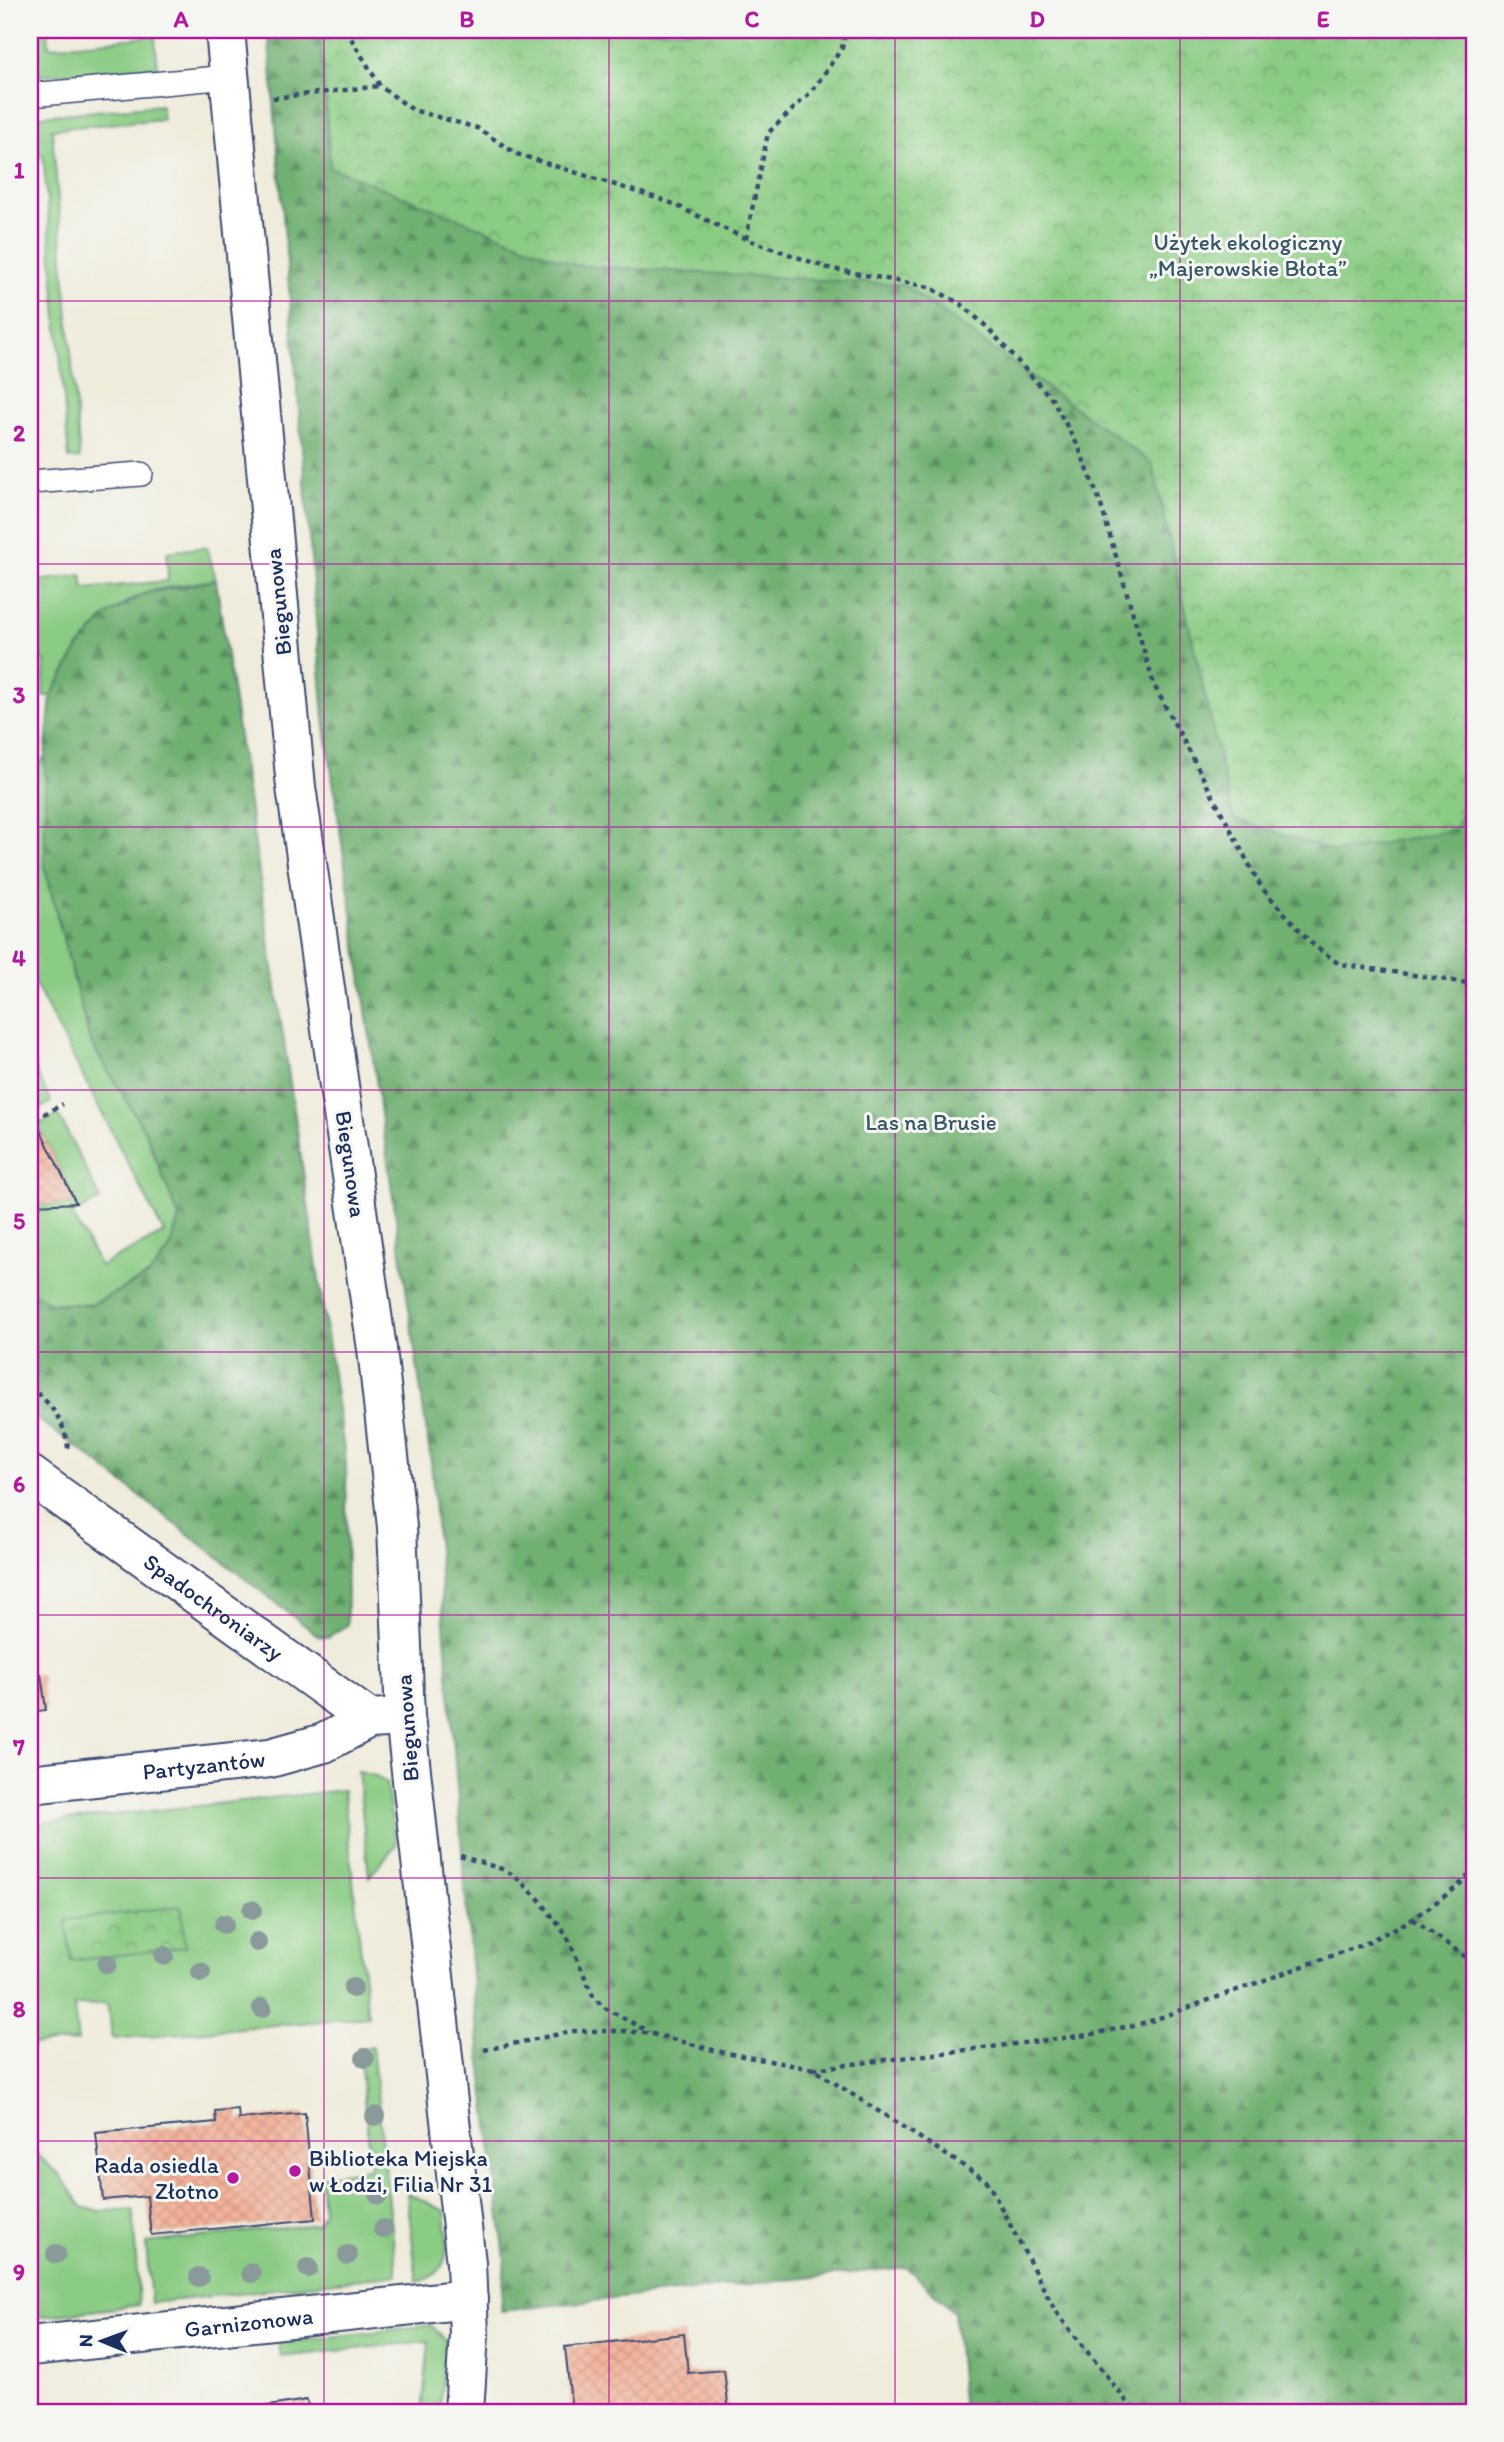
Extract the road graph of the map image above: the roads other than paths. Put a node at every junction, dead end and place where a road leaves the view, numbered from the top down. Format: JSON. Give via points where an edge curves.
{"nodes":[{"id":1,"x":225,"y":30,"type":"edge"},
{"id":2,"x":230,"y":90,"type":"junction"},
{"id":3,"x":30,"y":95,"type":"edge"},
{"id":4,"x":141,"y":474,"type":"dead end"},
{"id":5,"x":30,"y":482,"type":"edge"},
{"id":6,"x":30,"y":1475,"type":"edge"},
{"id":7,"x":387,"y":1718,"type":"junction"},
{"id":8,"x":30,"y":1784,"type":"edge"},
{"id":9,"x":468,"y":2299,"type":"junction"},
{"id":10,"x":30,"y":2346,"type":"edge"},
{"id":11,"x":464,"y":2412,"type":"edge"}],
"edges":[{"from":1,"to":2,"type":"street","name":"Biegunowa"},
{"from":2,"to":3,"type":"lane"},
{"from":2,"to":7,"type":"street","name":"Biegunowa","via":[[296,787],[377,1349],[397,1527]]},
{"from":4,"to":5,"type":"lane"},
{"from":6,"to":7,"type":"street","name":"Spadochroniarzy"},
{"from":7,"to":8,"type":"street","name":"Partyzantów","via":[[270,1758]]},
{"from":7,"to":9,"type":"street","name":"Biegunowa","via":[[442,2060]]},
{"from":9,"to":10,"type":"street","name":"Garnizonowa"},
{"from":9,"to":11,"type":"street","name":"Biegunowa"}]}
